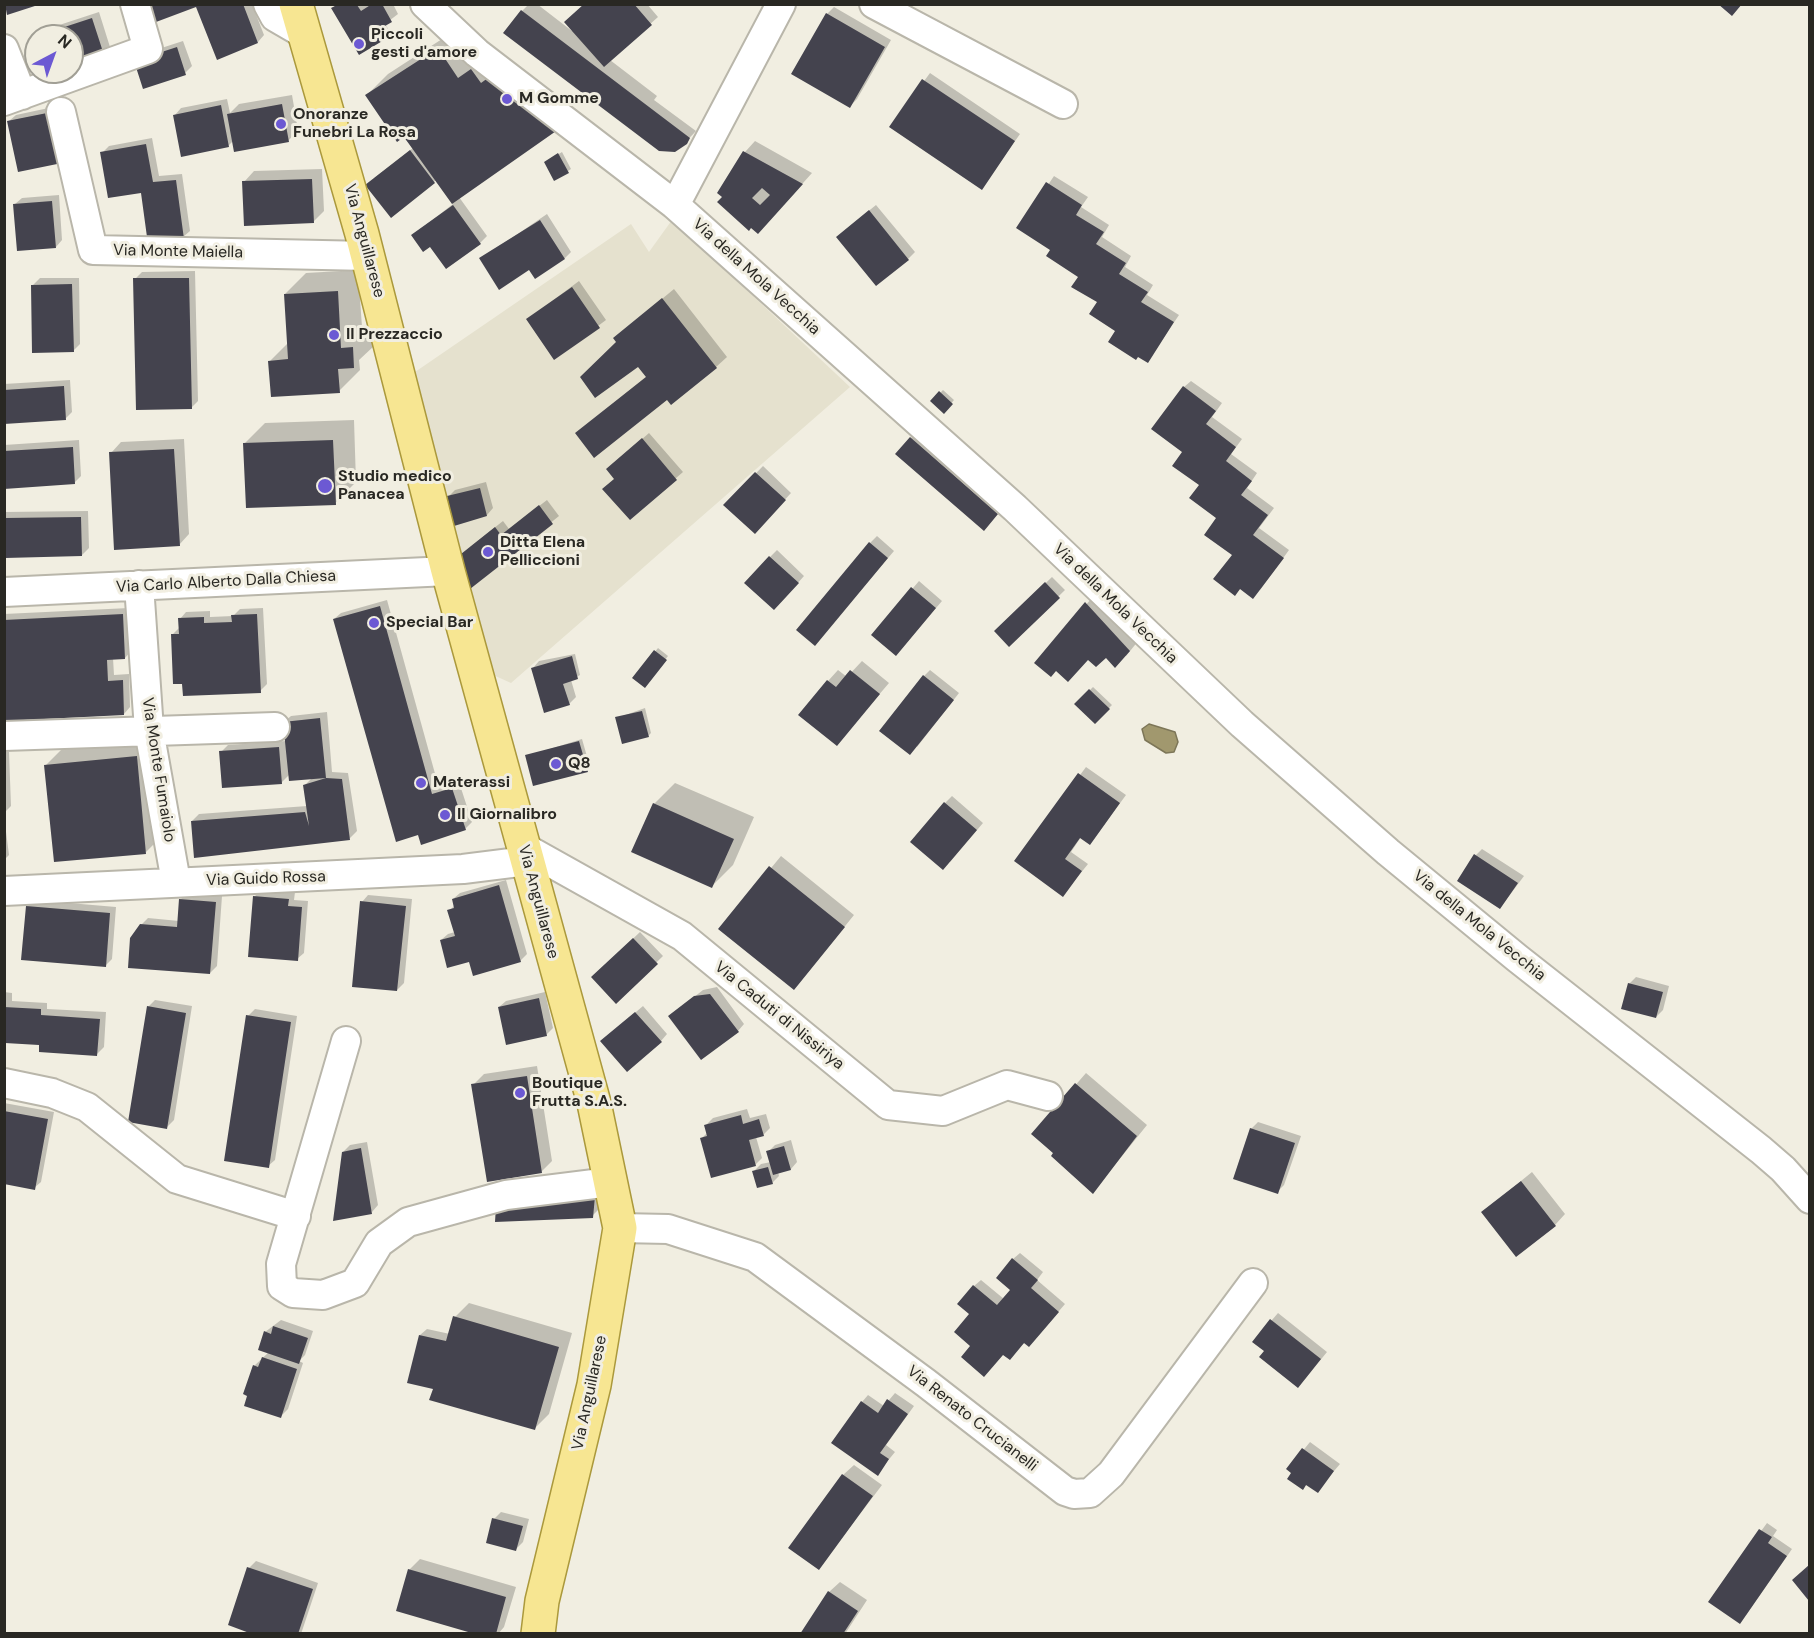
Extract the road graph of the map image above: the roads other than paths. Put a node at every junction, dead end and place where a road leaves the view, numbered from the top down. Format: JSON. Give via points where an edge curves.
{"nodes":[{"id":1,"x":135,"y":4,"type":"edge"},
{"id":2,"x":268,"y":4,"type":"edge"},
{"id":3,"x":296,"y":4,"type":"edge"},
{"id":4,"x":425,"y":4,"type":"edge"},
{"id":5,"x":781,"y":4,"type":"edge"},
{"id":6,"x":874,"y":4,"type":"edge"},
{"id":7,"x":306,"y":35,"type":"junction"},
{"id":8,"x":4,"y":49,"type":"edge"},
{"id":9,"x":13,"y":98,"type":"edge"},
{"id":10,"x":1063,"y":104,"type":"dead end"},
{"id":11,"x":61,"y":112,"type":"dead end"},
{"id":12,"x":675,"y":205,"type":"junction"},
{"id":13,"x":368,"y":256,"type":"junction"},
{"id":14,"x":448,"y":572,"type":"junction"},
{"id":15,"x":139,"y":585,"type":"junction"},
{"id":16,"x":4,"y":592,"type":"edge"},
{"id":17,"x":275,"y":727,"type":"dead end"},
{"id":18,"x":149,"y":730,"type":"junction"},
{"id":19,"x":4,"y":736,"type":"edge"},
{"id":20,"x":525,"y":854,"type":"junction"},
{"id":21,"x":176,"y":882,"type":"junction"},
{"id":22,"x":4,"y":891,"type":"edge"},
{"id":23,"x":345,"y":1041,"type":"dead end"},
{"id":24,"x":4,"y":1083,"type":"edge"},
{"id":25,"x":1048,"y":1096,"type":"dead end"},
{"id":26,"x":610,"y":1182,"type":"junction"},
{"id":27,"x":1809,"y":1199,"type":"edge"},
{"id":28,"x":296,"y":1216,"type":"junction"},
{"id":29,"x":620,"y":1228,"type":"junction"},
{"id":30,"x":1253,"y":1283,"type":"dead end"},
{"id":31,"x":538,"y":1634,"type":"edge"}],
"edges":[{"from":1,"to":9,"type":"street","via":[[148,49]]},
{"from":2,"to":7,"type":"street","via":[[275,17]]},
{"from":3,"to":7,"type":"main road","name":"Via Anguillarese"},
{"from":4,"to":12,"type":"street","name":"Via della Mola Vecchia","via":[[477,53]]},
{"from":5,"to":12,"type":"street"},
{"from":6,"to":10,"type":"street"},
{"from":7,"to":13,"type":"main road","name":"Via Anguillarese"},
{"from":8,"to":9,"type":"street"},
{"from":11,"to":13,"type":"street","name":"Via Monte Maiella","via":[[93,250]]},
{"from":12,"to":27,"type":"street","name":"Via della Mola Vecchia","via":[[1015,508],[1242,724],[1379,845],[1761,1150]]},
{"from":13,"to":14,"type":"main road","name":"Via Anguillarese"},
{"from":14,"to":15,"type":"street","name":"Via Carlo Alberto Dalla Chiesa"},
{"from":14,"to":20,"type":"main road","name":"Via Anguillarese"},
{"from":15,"to":16,"type":"street","name":"Via Carlo Alberto Dalla Chiesa"},
{"from":15,"to":18,"type":"street","name":"Via Monte Fumaiolo"},
{"from":17,"to":18,"type":"street"},
{"from":18,"to":19,"type":"street"},
{"from":18,"to":21,"type":"street","name":"Via Monte Fumaiolo"},
{"from":20,"to":21,"type":"street","name":"Via Guido Rossa","via":[[463,869]]},
{"from":20,"to":25,"type":"street","name":"Via Caduti di Nissiriya","via":[[682,936],[888,1105],[943,1111],[1007,1085]]},
{"from":20,"to":26,"type":"main road","name":"Via Anguillarese","via":[[594,1103]]},
{"from":21,"to":22,"type":"street","name":"Via Guido Rossa"},
{"from":23,"to":28,"type":"street"},
{"from":24,"to":28,"type":"street","via":[[52,1093],[87,1107],[177,1179]]},
{"from":26,"to":28,"type":"street","via":[[506,1196],[408,1222],[379,1243],[355,1283],[323,1295],[292,1293],[282,1286],[281,1264]]},
{"from":26,"to":29,"type":"main road","name":"Via Anguillarese"},
{"from":29,"to":30,"type":"street","name":"Via Renato Crucianelli","via":[[668,1229],[755,1257],[1074,1494],[1090,1493],[1111,1474]]},
{"from":29,"to":31,"type":"main road","name":"Via Anguillarese","via":[[594,1385],[542,1601]]}]}
